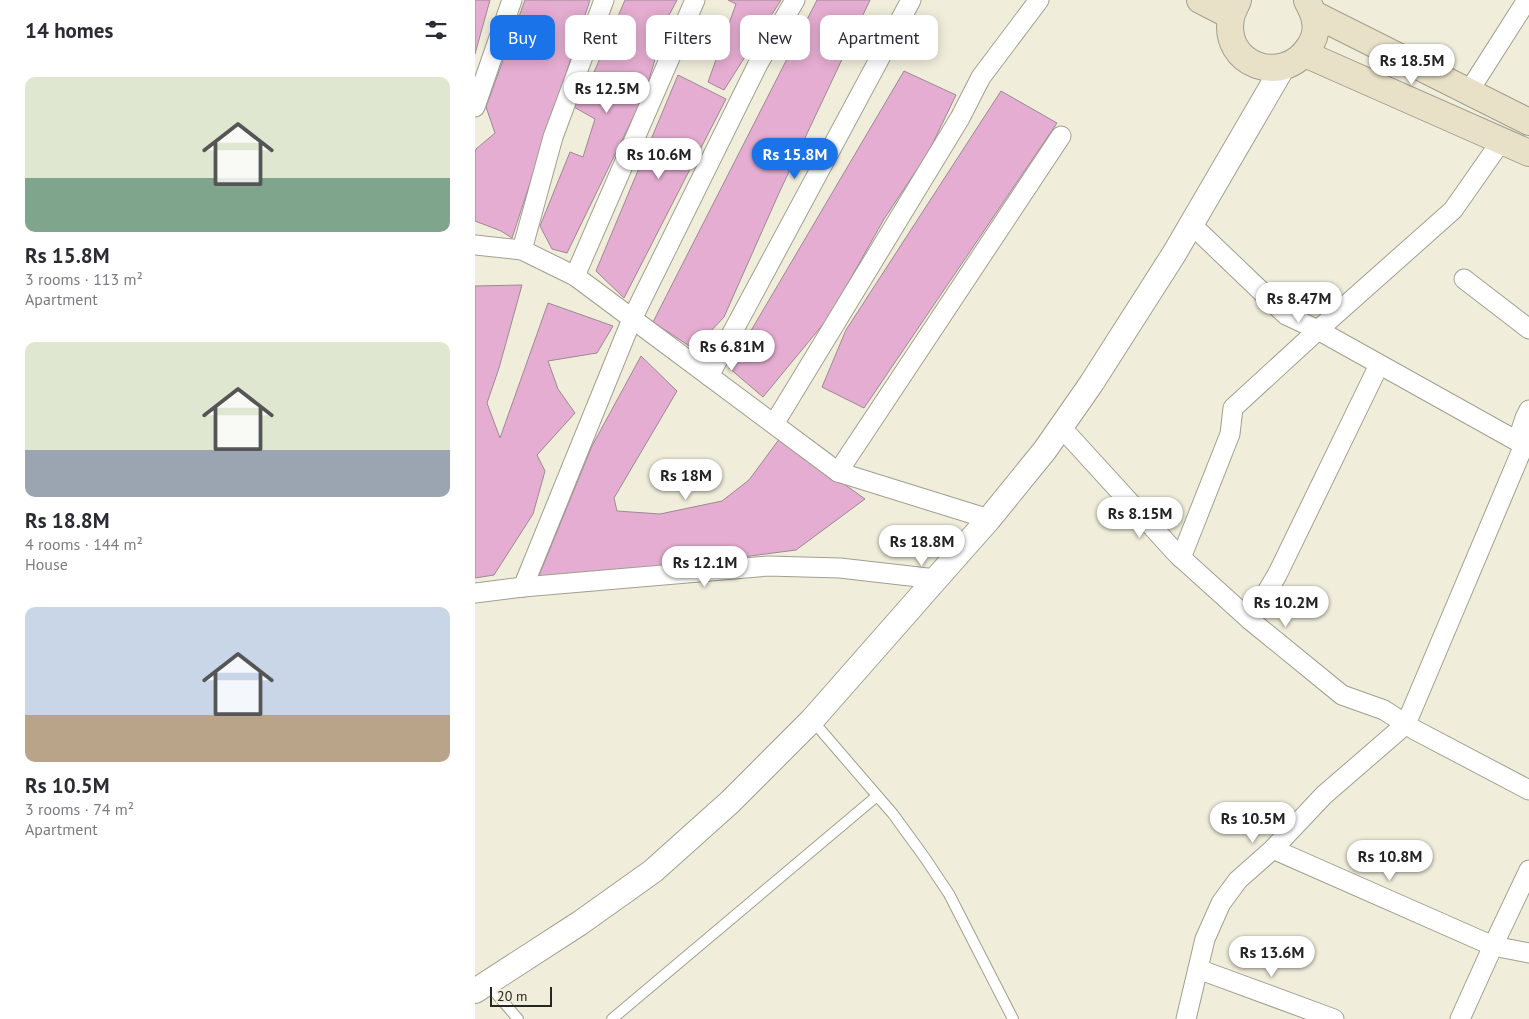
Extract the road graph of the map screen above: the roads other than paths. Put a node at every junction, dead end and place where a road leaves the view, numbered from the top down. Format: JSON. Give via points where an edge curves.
{"nodes":[{"id":1,"x":512,"y":0,"type":"edge"},
{"id":2,"x":604,"y":0,"type":"edge"},
{"id":3,"x":695,"y":0,"type":"edge"},
{"id":4,"x":795,"y":0,"type":"edge"},
{"id":5,"x":911,"y":0,"type":"edge"},
{"id":6,"x":1039,"y":0,"type":"edge"},
{"id":7,"x":1200,"y":0,"type":"edge"},
{"id":8,"x":1527,"y":0,"type":"edge"},
{"id":9,"x":1310,"y":7,"type":"edge"},
{"id":10,"x":1235,"y":8,"type":"edge"},
{"id":11,"x":1294,"y":61,"type":"junction"},
{"id":12,"x":1469,"y":92,"type":"junction"},
{"id":13,"x":475,"y":107,"type":"edge"},
{"id":14,"x":1529,"y":122,"type":"edge"},
{"id":15,"x":1061,"y":136,"type":"dead end"},
{"id":16,"x":1502,"y":140,"type":"junction"},
{"id":17,"x":1529,"y":153,"type":"edge"},
{"id":18,"x":1191,"y":224,"type":"junction"},
{"id":19,"x":475,"y":244,"type":"edge"},
{"id":20,"x":522,"y":250,"type":"junction"},
{"id":21,"x":575,"y":276,"type":"junction"},
{"id":22,"x":1464,"y":279,"type":"dead end"},
{"id":23,"x":632,"y":319,"type":"junction"},
{"id":24,"x":1529,"y":329,"type":"edge"},
{"id":25,"x":1318,"y":330,"type":"junction"},
{"id":26,"x":1379,"y":365,"type":"junction"},
{"id":27,"x":709,"y":376,"type":"junction"},
{"id":28,"x":1529,"y":410,"type":"edge"},
{"id":29,"x":774,"y":424,"type":"junction"},
{"id":30,"x":1061,"y":426,"type":"junction"},
{"id":31,"x":1527,"y":447,"type":"edge"},
{"id":32,"x":838,"y":472,"type":"junction"},
{"id":33,"x":989,"y":519,"type":"junction"},
{"id":34,"x":1181,"y":558,"type":"junction"},
{"id":35,"x":936,"y":579,"type":"junction"},
{"id":36,"x":523,"y":587,"type":"junction"},
{"id":37,"x":478,"y":596,"type":"edge"},
{"id":38,"x":1250,"y":620,"type":"junction"},
{"id":39,"x":812,"y":720,"type":"junction"},
{"id":40,"x":1406,"y":724,"type":"junction"},
{"id":41,"x":1529,"y":790,"type":"edge"},
{"id":42,"x":877,"y":796,"type":"junction"},
{"id":43,"x":1273,"y":849,"type":"junction"},
{"id":44,"x":1529,"y":870,"type":"edge"},
{"id":45,"x":1493,"y":946,"type":"junction"},
{"id":46,"x":1529,"y":953,"type":"edge"},
{"id":47,"x":1198,"y":969,"type":"junction"},
{"id":48,"x":481,"y":987,"type":"edge"},
{"id":49,"x":517,"y":1019,"type":"edge"},
{"id":50,"x":612,"y":1019,"type":"edge"},
{"id":51,"x":1013,"y":1019,"type":"edge"},
{"id":52,"x":1186,"y":1019,"type":"edge"},
{"id":53,"x":1334,"y":1019,"type":"edge"},
{"id":54,"x":1460,"y":1019,"type":"edge"}],
"edges":[{"from":1,"to":13,"type":"street"},
{"from":2,"to":20,"type":"street","via":[[553,137]]},
{"from":3,"to":21,"type":"street"},
{"from":4,"to":23,"type":"street","via":[[758,64]]},
{"from":5,"to":27,"type":"street"},
{"from":6,"to":29,"type":"street","via":[[981,77],[960,118]]},
{"from":7,"to":10,"type":"main road"},
{"from":8,"to":12,"type":"street"},
{"from":9,"to":11,"type":"main road","via":[[1316,28],[1312,42]]},
{"from":9,"to":12,"type":"main road"},
{"from":10,"to":11,"type":"main road","via":[[1230,31],[1242,56],[1269,69]]},
{"from":11,"to":16,"type":"main road"},
{"from":11,"to":18,"type":"street"},
{"from":12,"to":14,"type":"main road"},
{"from":15,"to":32,"type":"street"},
{"from":16,"to":17,"type":"main road"},
{"from":16,"to":25,"type":"street","via":[[1453,210]]},
{"from":18,"to":25,"type":"street","via":[[1286,315]]},
{"from":18,"to":30,"type":"street"},
{"from":19,"to":20,"type":"street"},
{"from":20,"to":21,"type":"street"},
{"from":21,"to":23,"type":"street"},
{"from":22,"to":24,"type":"street"},
{"from":23,"to":27,"type":"street"},
{"from":23,"to":36,"type":"street"},
{"from":25,"to":26,"type":"street"},
{"from":25,"to":34,"type":"street","via":[[1233,408],[1230,434]]},
{"from":26,"to":31,"type":"street"},
{"from":26,"to":38,"type":"street","via":[[1277,575]]},
{"from":27,"to":29,"type":"street"},
{"from":28,"to":31,"type":"street","via":[[1519,432]]},
{"from":29,"to":32,"type":"street"},
{"from":30,"to":33,"type":"street"},
{"from":30,"to":34,"type":"street"},
{"from":31,"to":40,"type":"street"},
{"from":32,"to":33,"type":"street"},
{"from":33,"to":35,"type":"street"},
{"from":34,"to":38,"type":"street"},
{"from":35,"to":36,"type":"street","via":[[840,568],[767,566]]},
{"from":35,"to":39,"type":"street"},
{"from":36,"to":37,"type":"street"},
{"from":38,"to":40,"type":"street","via":[[1342,695],[1384,710]]},
{"from":39,"to":42,"type":"lane"},
{"from":39,"to":48,"type":"street","via":[[730,802],[653,871]]},
{"from":40,"to":41,"type":"street"},
{"from":40,"to":43,"type":"street","via":[[1324,795]]},
{"from":42,"to":50,"type":"lane"},
{"from":42,"to":51,"type":"lane","via":[[949,894]]},
{"from":43,"to":45,"type":"street"},
{"from":43,"to":47,"type":"street","via":[[1238,880],[1221,903],[1205,939]]},
{"from":44,"to":45,"type":"street"},
{"from":45,"to":46,"type":"street"},
{"from":45,"to":54,"type":"street"},
{"from":47,"to":52,"type":"street"},
{"from":47,"to":53,"type":"street"},
{"from":48,"to":49,"type":"lane"}]}
